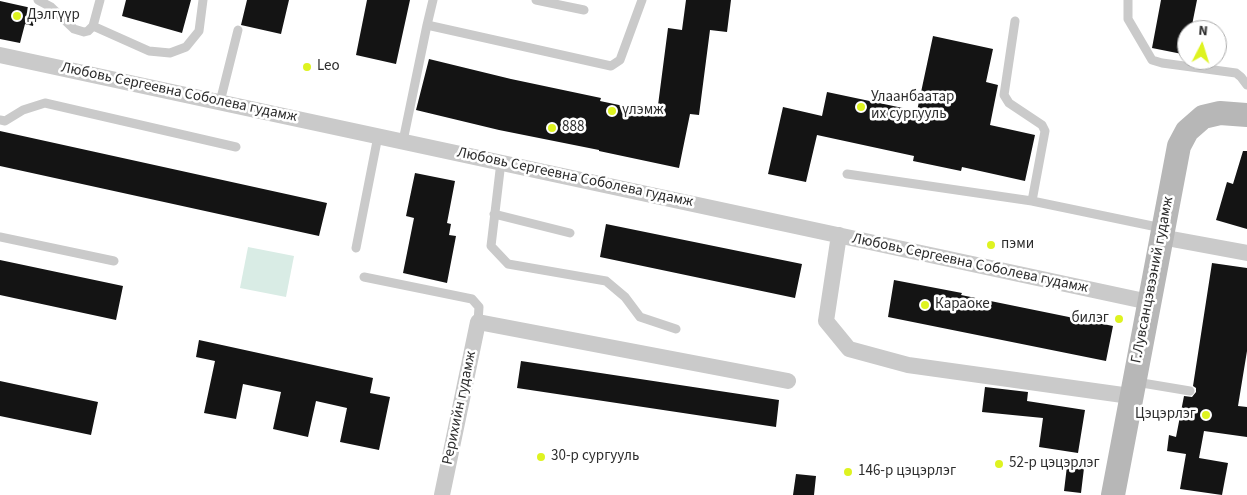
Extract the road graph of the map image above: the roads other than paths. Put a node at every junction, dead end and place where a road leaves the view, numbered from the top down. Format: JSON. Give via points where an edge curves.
{"nodes":[{"id":1,"x":38,"y":0,"type":"edge"},
{"id":2,"x":100,"y":0,"type":"edge"},
{"id":3,"x":203,"y":0,"type":"edge"},
{"id":4,"x":434,"y":0,"type":"edge"},
{"id":5,"x":536,"y":0,"type":"edge"},
{"id":6,"x":642,"y":0,"type":"edge"},
{"id":7,"x":1128,"y":0,"type":"edge"},
{"id":8,"x":584,"y":10,"type":"dead end"},
{"id":9,"x":1016,"y":21,"type":"dead end"},
{"id":10,"x":427,"y":25,"type":"junction"},
{"id":11,"x":93,"y":26,"type":"junction"},
{"id":12,"x":238,"y":30,"type":"dead end"},
{"id":13,"x":0,"y":54,"type":"edge"},
{"id":14,"x":1247,"y":85,"type":"edge"},
{"id":15,"x":220,"y":102,"type":"junction"},
{"id":16,"x":1247,"y":114,"type":"edge"},
{"id":17,"x":0,"y":120,"type":"edge"},
{"id":18,"x":378,"y":136,"type":"junction"},
{"id":19,"x":403,"y":141,"type":"junction"},
{"id":20,"x":236,"y":147,"type":"dead end"},
{"id":21,"x":501,"y":162,"type":"junction"},
{"id":22,"x":847,"y":174,"type":"dead end"},
{"id":23,"x":1032,"y":201,"type":"junction"},
{"id":24,"x":494,"y":214,"type":"junction"},
{"id":25,"x":570,"y":233,"type":"dead end"},
{"id":26,"x":1162,"y":233,"type":"junction"},
{"id":27,"x":839,"y":235,"type":"junction"},
{"id":28,"x":0,"y":237,"type":"edge"},
{"id":29,"x":356,"y":248,"type":"dead end"},
{"id":30,"x":1247,"y":254,"type":"edge"},
{"id":31,"x":114,"y":261,"type":"dead end"},
{"id":32,"x":364,"y":277,"type":"dead end"},
{"id":33,"x":1149,"y":302,"type":"junction"},
{"id":34,"x":478,"y":322,"type":"junction"},
{"id":35,"x":676,"y":329,"type":"dead end"},
{"id":36,"x":788,"y":381,"type":"dead end"},
{"id":37,"x":1132,"y":389,"type":"junction"},
{"id":38,"x":1190,"y":391,"type":"dead end"},
{"id":39,"x":442,"y":495,"type":"edge"},
{"id":40,"x":1113,"y":495,"type":"edge"}],
"edges":[{"from":1,"to":11,"type":"lane","via":[[51,7],[74,29],[84,32]]},
{"from":2,"to":11,"type":"lane"},
{"from":3,"to":11,"type":"lane","via":[[199,31],[186,47],[170,53],[148,51]]},
{"from":4,"to":10,"type":"lane"},
{"from":5,"to":8,"type":"lane"},
{"from":6,"to":10,"type":"lane","via":[[620,60],[611,66]]},
{"from":7,"to":14,"type":"lane","via":[[1128,19],[1152,60],[1236,73]]},
{"from":9,"to":23,"type":"lane","via":[[1004,95],[1009,103],[1042,125],[1045,131]]},
{"from":10,"to":19,"type":"lane"},
{"from":12,"to":15,"type":"lane"},
{"from":13,"to":15,"type":"street","name":"Любовь Сергеевна Соболева гудамж"},
{"from":15,"to":18,"type":"street","name":"Любовь Сергеевна Соболева гудамж"},
{"from":16,"to":26,"type":"street","name":"Г.Лувсанцэвээний гудамж","via":[[1227,112],[1208,116],[1184,135],[1177,152]]},
{"from":17,"to":20,"type":"lane","via":[[5,121],[23,110],[45,104]]},
{"from":18,"to":19,"type":"street","name":"Любовь Сергеевна Соболева гудамж"},
{"from":18,"to":29,"type":"lane"},
{"from":19,"to":21,"type":"street","name":"Любовь Сергеевна Соболева гудамж"},
{"from":21,"to":24,"type":"lane"},
{"from":21,"to":27,"type":"street","name":"Любовь Сергеевна Соболева гудамж"},
{"from":22,"to":23,"type":"lane"},
{"from":23,"to":26,"type":"lane"},
{"from":24,"to":25,"type":"lane"},
{"from":24,"to":35,"type":"lane","via":[[491,246],[508,264],[606,281],[626,297],[640,317]]},
{"from":26,"to":30,"type":"street"},
{"from":26,"to":33,"type":"street","name":"Г.Лувсанцэвээний гудамж"},
{"from":27,"to":33,"type":"street","name":"Любовь Сергеевна Соболева гудамж"},
{"from":27,"to":37,"type":"street","via":[[826,321],[849,349],[908,366]]},
{"from":28,"to":31,"type":"lane"},
{"from":32,"to":34,"type":"lane","via":[[472,298],[479,306]]},
{"from":33,"to":37,"type":"street","name":"Г.Лувсанцэвээний гудамж"},
{"from":34,"to":36,"type":"street"},
{"from":34,"to":39,"type":"street","name":"Рерихийн гудамж"},
{"from":37,"to":38,"type":"lane"},
{"from":37,"to":40,"type":"street","name":"Г.Лувсанцэвээний гудамж"}]}
